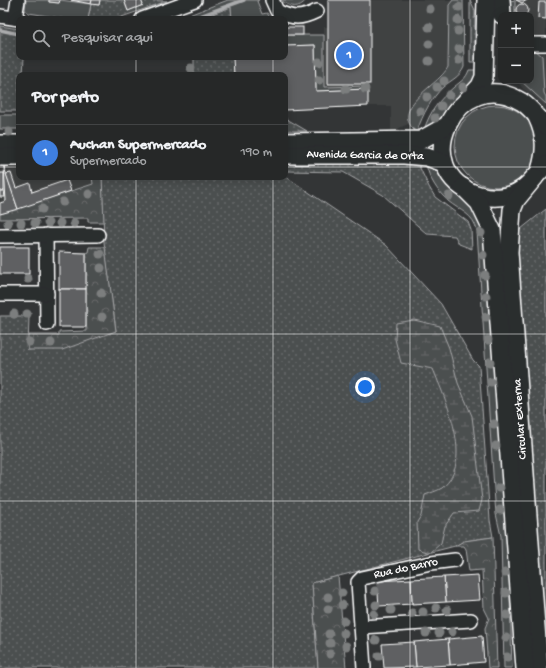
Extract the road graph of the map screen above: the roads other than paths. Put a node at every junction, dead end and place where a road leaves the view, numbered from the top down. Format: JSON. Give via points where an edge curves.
{"nodes":[{"id":1,"x":18,"y":0,"type":"edge"},
{"id":2,"x":195,"y":0,"type":"edge"},
{"id":3,"x":272,"y":0,"type":"edge"},
{"id":4,"x":486,"y":0,"type":"edge"},
{"id":5,"x":501,"y":0,"type":"edge"},
{"id":6,"x":317,"y":11,"type":"dead end"},
{"id":7,"x":502,"y":12,"type":"edge"},
{"id":8,"x":0,"y":16,"type":"edge"},
{"id":9,"x":17,"y":16,"type":"edge"},
{"id":10,"x":150,"y":16,"type":"edge"},
{"id":11,"x":287,"y":16,"type":"edge"},
{"id":12,"x":288,"y":16,"type":"edge"},
{"id":13,"x":16,"y":19,"type":"edge"},
{"id":14,"x":534,"y":44,"type":"edge"},
{"id":15,"x":546,"y":44,"type":"edge"},
{"id":16,"x":509,"y":84,"type":"edge"},
{"id":17,"x":465,"y":103,"type":"junction"},
{"id":18,"x":523,"y":103,"type":"junction"},
{"id":19,"x":541,"y":121,"type":"edge"},
{"id":20,"x":446,"y":126,"type":"junction"},
{"id":21,"x":288,"y":142,"type":"edge"},
{"id":22,"x":0,"y":144,"type":"edge"},
{"id":23,"x":16,"y":144,"type":"edge"},
{"id":24,"x":288,"y":155,"type":"edge"},
{"id":25,"x":16,"y":156,"type":"edge"},
{"id":26,"x":0,"y":157,"type":"edge"},
{"id":27,"x":444,"y":163,"type":"junction"},
{"id":28,"x":540,"y":171,"type":"edge"},
{"id":29,"x":463,"y":187,"type":"junction"},
{"id":30,"x":98,"y":235,"type":"dead end"},
{"id":31,"x":0,"y":236,"type":"edge"},
{"id":32,"x":46,"y":236,"type":"junction"},
{"id":33,"x":0,"y":294,"type":"edge"},
{"id":34,"x":47,"y":294,"type":"junction"},
{"id":35,"x":47,"y":324,"type":"dead end"},
{"id":36,"x":455,"y":560,"type":"dead end"},
{"id":37,"x":527,"y":614,"type":"junction"},
{"id":38,"x":471,"y":620,"type":"dead end"},
{"id":39,"x":361,"y":627,"type":"junction"},
{"id":40,"x":364,"y":668,"type":"edge"},
{"id":41,"x":518,"y":668,"type":"edge"},
{"id":42,"x":525,"y":668,"type":"edge"},
{"id":43,"x":539,"y":668,"type":"edge"},
{"id":44,"x":545,"y":668,"type":"edge"}],
"edges":[{"from":1,"to":9,"type":"street"},
{"from":2,"to":10,"type":"street"},
{"from":3,"to":11,"type":"street","via":[[277,11]]},
{"from":4,"to":17,"type":"main road","via":[[484,77],[480,86]]},
{"from":5,"to":7,"type":"main road"},
{"from":6,"to":12,"type":"street","via":[[306,17]]},
{"from":8,"to":13,"type":"street"},
{"from":14,"to":15,"type":"street"},
{"from":16,"to":18,"type":"main road"},
{"from":17,"to":18,"type":"main road","via":[[479,96],[494,94],[504,95]]},
{"from":17,"to":20,"type":"main road"},
{"from":18,"to":19,"type":"main road"},
{"from":19,"to":28,"type":"main road","via":[[546,146]]},
{"from":20,"to":21,"type":"main road","name":"Avenida Garcia de Orta","via":[[421,140]]},
{"from":20,"to":27,"type":"main road","via":[[442,146]]},
{"from":22,"to":23,"type":"main road"},
{"from":24,"to":27,"type":"main road","name":"Avenida Garcia de Orta","via":[[404,154]]},
{"from":25,"to":26,"type":"main road"},
{"from":27,"to":29,"type":"main road","via":[[450,174]]},
{"from":28,"to":29,"type":"main road","via":[[522,189],[504,196],[483,196]]},
{"from":28,"to":37,"type":"main road","name":"Circular Externa","via":[[516,200],[512,210],[509,252]]},
{"from":29,"to":37,"type":"main road","name":"Circular Externa","via":[[479,203],[492,230]]},
{"from":30,"to":32,"type":"street"},
{"from":31,"to":32,"type":"street"},
{"from":32,"to":34,"type":"street"},
{"from":33,"to":34,"type":"street"},
{"from":34,"to":35,"type":"street"},
{"from":36,"to":39,"type":"street","name":"Rua do Barro","via":[[362,578],[358,582]]},
{"from":37,"to":41,"type":"street","name":"Circular Externa","via":[[517,629]]},
{"from":37,"to":42,"type":"main road","name":"Circular Externa"},
{"from":37,"to":43,"type":"main road","name":"Circular Externa"},
{"from":37,"to":44,"type":"street","via":[[541,635]]},
{"from":38,"to":39,"type":"street"},
{"from":39,"to":40,"type":"street"}]}
